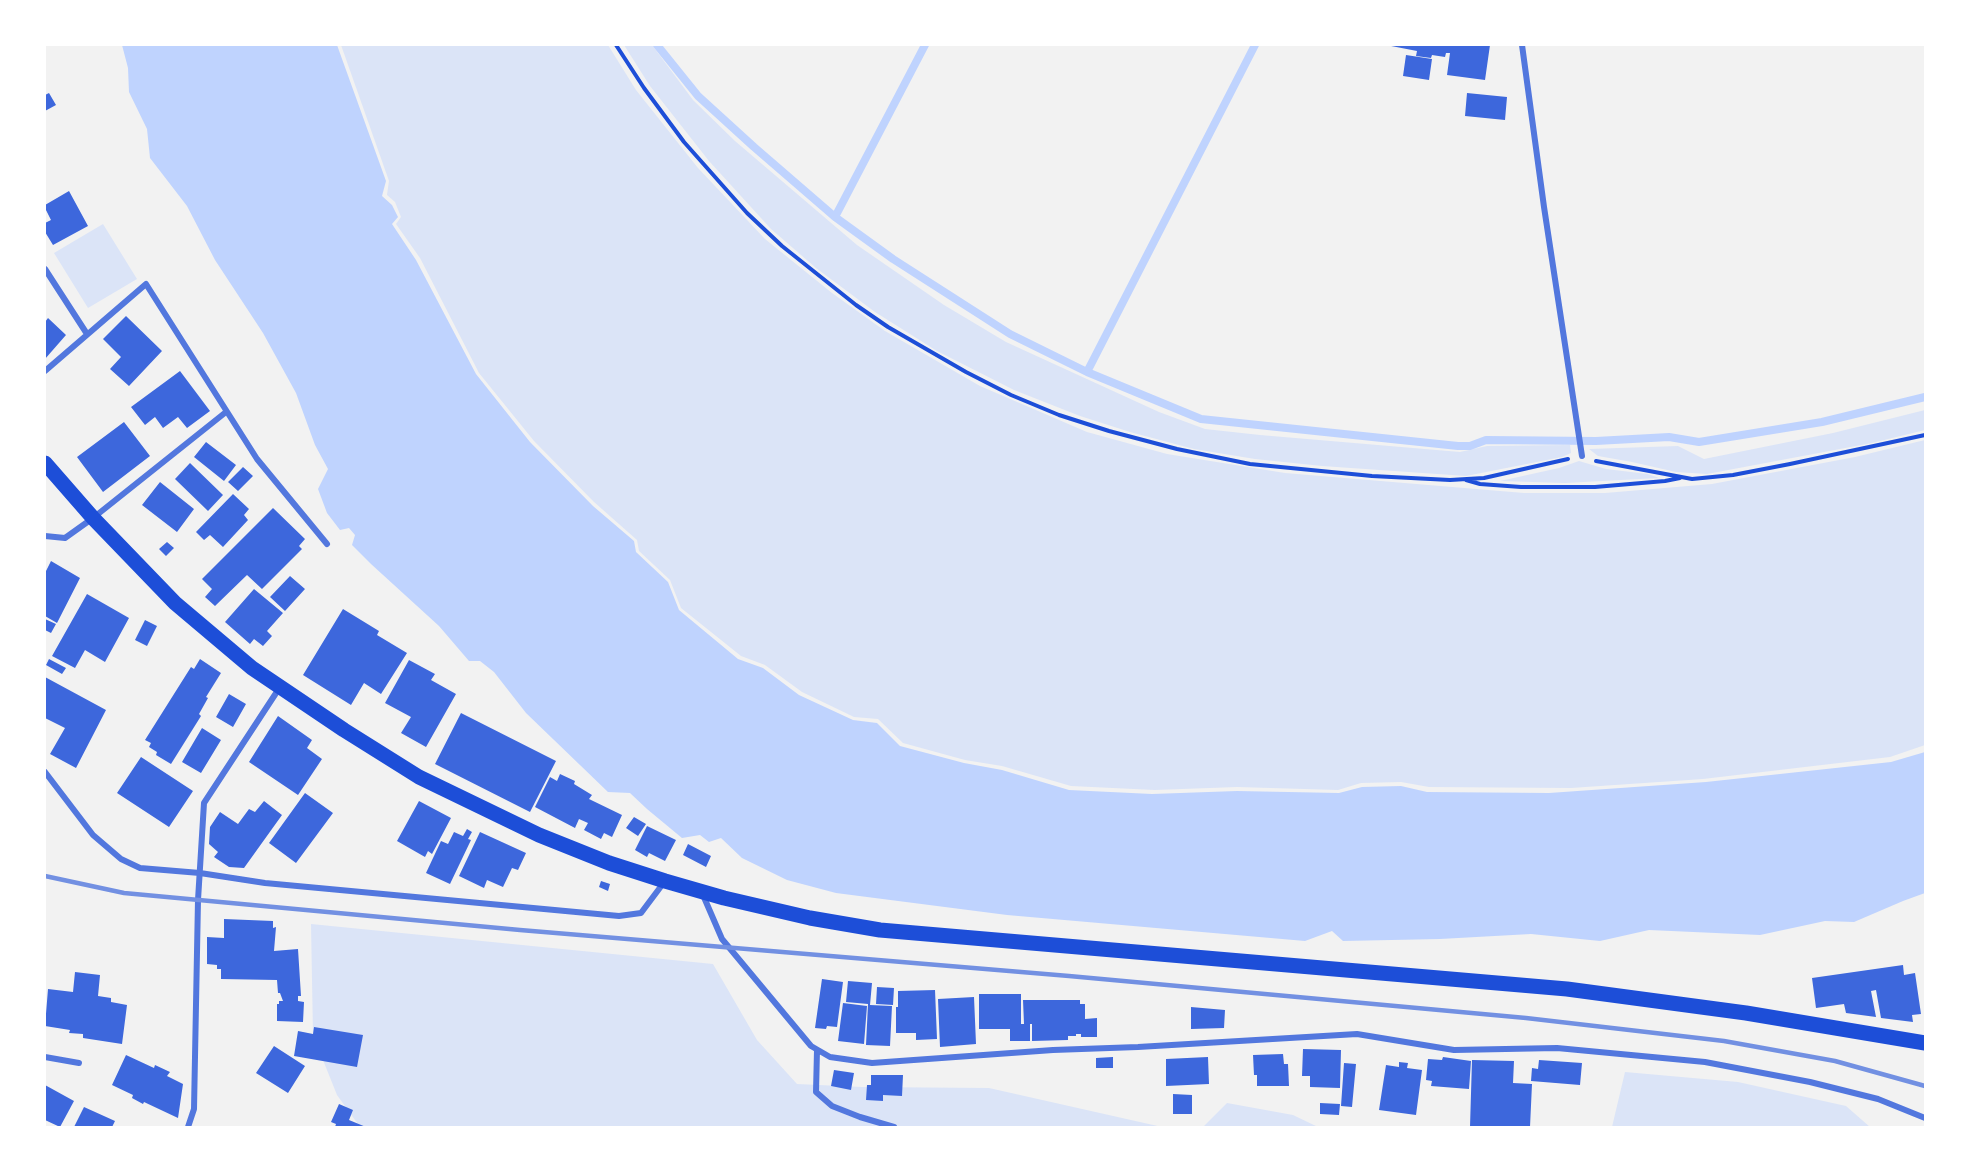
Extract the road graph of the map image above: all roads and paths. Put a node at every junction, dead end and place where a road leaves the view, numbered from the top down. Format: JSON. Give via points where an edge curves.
{"nodes":[{"id":1,"x":616,"y":45,"type":"edge"},
{"id":2,"x":1522,"y":45,"type":"edge"},
{"id":3,"x":45,"y":269,"type":"edge"},
{"id":4,"x":87,"y":334,"type":"junction"},
{"id":5,"x":45,"y":371,"type":"edge"},
{"id":6,"x":226,"y":411,"type":"junction"},
{"id":7,"x":1925,"y":435,"type":"edge"},
{"id":8,"x":1582,"y":456,"type":"junction"},
{"id":9,"x":45,"y":463,"type":"edge"},
{"id":10,"x":1682,"y":477,"type":"junction"},
{"id":11,"x":1463,"y":479,"type":"junction"},
{"id":12,"x":93,"y":518,"type":"junction"},
{"id":13,"x":45,"y":536,"type":"edge"},
{"id":14,"x":327,"y":544,"type":"dead end"},
{"id":15,"x":280,"y":687,"type":"junction"},
{"id":16,"x":45,"y":772,"type":"edge"},
{"id":17,"x":200,"y":873,"type":"junction"},
{"id":18,"x":665,"y":881,"type":"junction"},
{"id":19,"x":702,"y":892,"type":"junction"},
{"id":20,"x":1925,"y":1043,"type":"edge"},
{"id":21,"x":817,"y":1050,"type":"junction"},
{"id":22,"x":45,"y":1057,"type":"edge"},
{"id":23,"x":79,"y":1063,"type":"dead end"},
{"id":24,"x":1925,"y":1118,"type":"edge"},
{"id":25,"x":188,"y":1127,"type":"edge"},
{"id":26,"x":894,"y":1127,"type":"edge"}],
"edges":[{"from":1,"to":11,"type":"path","via":[[684,142],[782,246],[888,327],[966,372],[1059,415],[1214,458],[1313,471]]},
{"from":2,"to":8,"type":"street"},
{"from":3,"to":4,"type":"street"},
{"from":4,"to":5,"type":"street"},
{"from":4,"to":6,"type":"street","via":[[146,284]]},
{"from":6,"to":12,"type":"street"},
{"from":6,"to":14,"type":"street","via":[[257,459]]},
{"from":7,"to":10,"type":"path","via":[[1733,475]]},
{"from":8,"to":10,"type":"path","via":[[1604,464]]},
{"from":8,"to":11,"type":"path"},
{"from":9,"to":12,"type":"main road"},
{"from":10,"to":11,"type":"path","via":[[1595,487],[1521,487]]},
{"from":12,"to":13,"type":"street","via":[[64,538]]},
{"from":12,"to":15,"type":"main road","via":[[175,603]]},
{"from":15,"to":17,"type":"street","via":[[204,802]]},
{"from":15,"to":18,"type":"main road","via":[[419,777],[539,835]]},
{"from":16,"to":17,"type":"street","via":[[93,835],[121,859],[140,868]]},
{"from":17,"to":18,"type":"street","via":[[265,883],[619,916],[641,913]]},
{"from":17,"to":25,"type":"street","via":[[194,1109]]},
{"from":18,"to":19,"type":"main road"},
{"from":19,"to":20,"type":"main road","via":[[880,930],[1567,989],[1746,1012]]},
{"from":19,"to":21,"type":"street","via":[[722,939]]},
{"from":21,"to":24,"type":"street","via":[[830,1057],[872,1063],[1357,1034],[1454,1050],[1557,1048],[1705,1062],[1878,1099]]},
{"from":21,"to":26,"type":"street","via":[[816,1092],[832,1106]]},
{"from":22,"to":23,"type":"street"}]}
